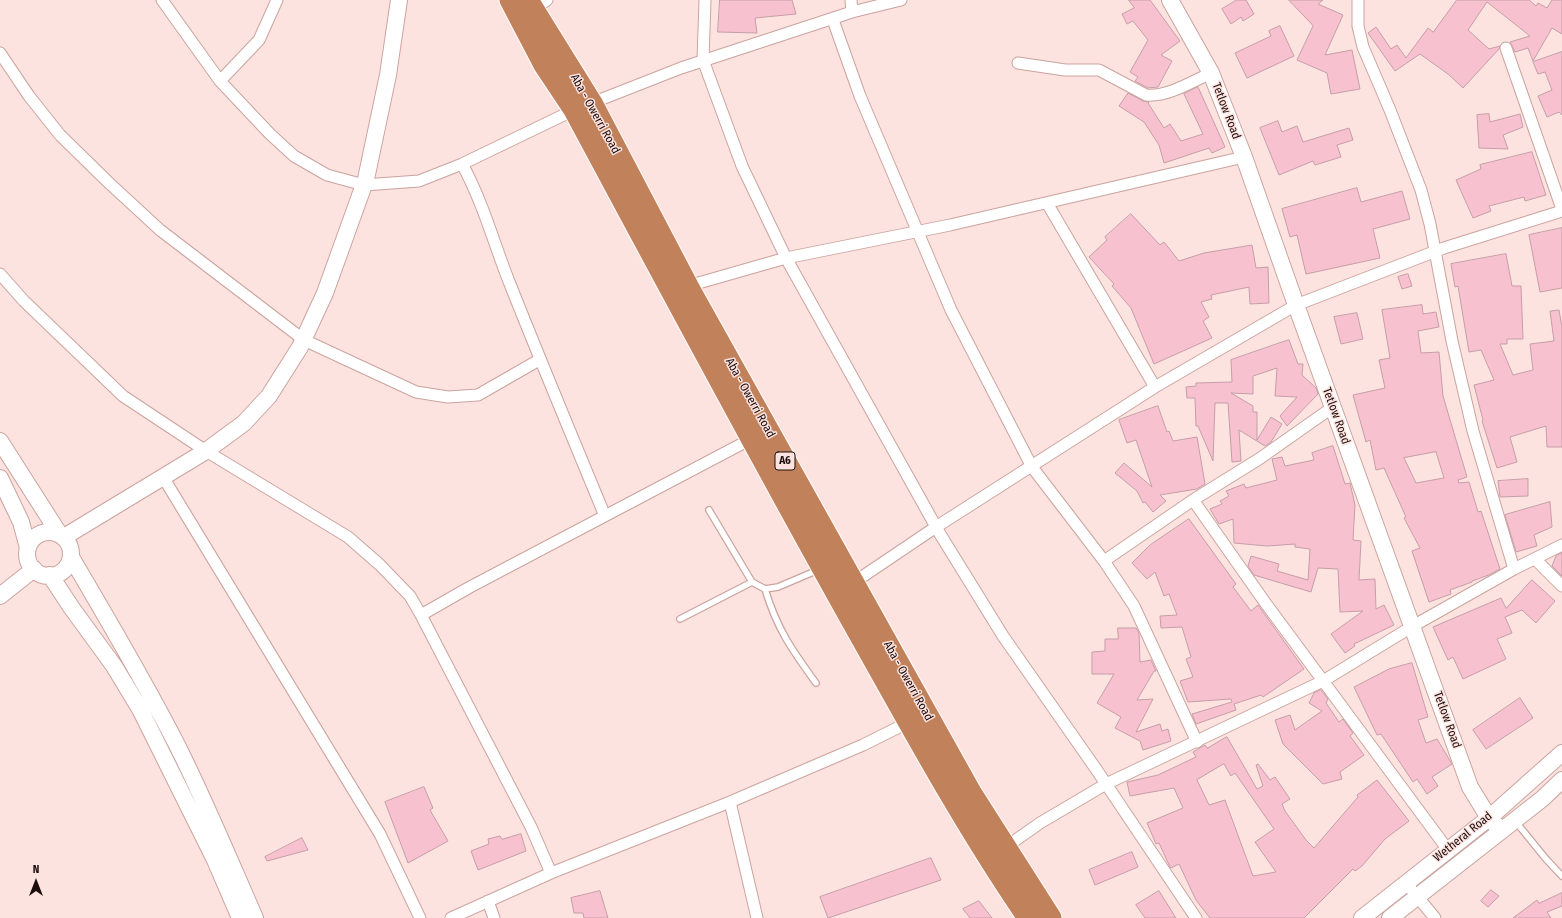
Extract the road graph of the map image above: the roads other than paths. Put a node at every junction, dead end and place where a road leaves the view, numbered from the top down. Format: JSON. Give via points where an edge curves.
{"nodes":[{"id":1,"x":162,"y":0,"type":"edge"},
{"id":2,"x":277,"y":0,"type":"edge"},
{"id":3,"x":399,"y":0,"type":"edge"},
{"id":4,"x":510,"y":0,"type":"edge"},
{"id":5,"x":705,"y":0,"type":"edge"},
{"id":6,"x":851,"y":0,"type":"edge"},
{"id":7,"x":901,"y":0,"type":"edge"},
{"id":8,"x":1170,"y":0,"type":"edge"},
{"id":9,"x":1358,"y":0,"type":"edge"},
{"id":10,"x":536,"y":3,"type":"edge"},
{"id":11,"x":852,"y":12,"type":"junction"},
{"id":12,"x":833,"y":20,"type":"junction"},
{"id":13,"x":1506,"y":48,"type":"dead end"},
{"id":14,"x":0,"y":53,"type":"edge"},
{"id":15,"x":703,"y":60,"type":"junction"},
{"id":16,"x":1018,"y":64,"type":"dead end"},
{"id":17,"x":1211,"y":73,"type":"junction"},
{"id":18,"x":220,"y":80,"type":"junction"},
{"id":19,"x":583,"y":107,"type":"junction"},
{"id":20,"x":1244,"y":157,"type":"junction"},
{"id":21,"x":462,"y":164,"type":"junction"},
{"id":22,"x":364,"y":185,"type":"junction"},
{"id":23,"x":1048,"y":203,"type":"junction"},
{"id":24,"x":1562,"y":210,"type":"edge"},
{"id":25,"x":916,"y":232,"type":"junction"},
{"id":26,"x":1434,"y":251,"type":"junction"},
{"id":27,"x":786,"y":258,"type":"junction"},
{"id":28,"x":0,"y":274,"type":"edge"},
{"id":29,"x":688,"y":286,"type":"junction"},
{"id":30,"x":1296,"y":305,"type":"junction"},
{"id":31,"x":304,"y":340,"type":"junction"},
{"id":32,"x":539,"y":360,"type":"junction"},
{"id":33,"x":1155,"y":387,"type":"junction"},
{"id":34,"x":1333,"y":407,"type":"junction"},
{"id":35,"x":752,"y":439,"type":"junction"},
{"id":36,"x":0,"y":441,"type":"edge"},
{"id":37,"x":206,"y":451,"type":"junction"},
{"id":38,"x":1032,"y":467,"type":"junction"},
{"id":39,"x":163,"y":477,"type":"junction"},
{"id":40,"x":0,"y":478,"type":"edge"},
{"id":41,"x":1193,"y":500,"type":"junction"},
{"id":42,"x":709,"y":510,"type":"dead end"},
{"id":43,"x":606,"y":516,"type":"junction"},
{"id":44,"x":936,"y":527,"type":"junction"},
{"id":45,"x":62,"y":536,"type":"junction"},
{"id":46,"x":1562,"y":545,"type":"edge"},
{"id":47,"x":28,"y":548,"type":"junction"},
{"id":48,"x":71,"y":557,"type":"junction"},
{"id":49,"x":1535,"y":559,"type":"junction"},
{"id":50,"x":1104,"y":561,"type":"junction"},
{"id":51,"x":823,"y":568,"type":"junction"},
{"id":52,"x":34,"y":569,"type":"junction"},
{"id":53,"x":1514,"y":569,"type":"junction"},
{"id":54,"x":50,"y":575,"type":"junction"},
{"id":55,"x":752,"y":582,"type":"junction"},
{"id":56,"x":1562,"y":586,"type":"edge"},
{"id":57,"x":845,"y":588,"type":"junction"},
{"id":58,"x":764,"y":589,"type":"junction"},
{"id":59,"x":0,"y":596,"type":"edge"},
{"id":60,"x":421,"y":614,"type":"junction"},
{"id":61,"x":680,"y":619,"type":"dead end"},
{"id":62,"x":1413,"y":626,"type":"junction"},
{"id":63,"x":1323,"y":680,"type":"junction"},
{"id":64,"x":816,"y":683,"type":"dead end"},
{"id":65,"x":917,"y":718,"type":"junction"},
{"id":66,"x":1197,"y":742,"type":"junction"},
{"id":67,"x":1562,"y":753,"type":"edge"},
{"id":68,"x":1562,"y":780,"type":"edge"},
{"id":69,"x":1106,"y":784,"type":"junction"},
{"id":70,"x":730,"y":802,"type":"junction"},
{"id":71,"x":1489,"y":818,"type":"junction"},
{"id":72,"x":1515,"y":820,"type":"junction"},
{"id":73,"x":1501,"y":830,"type":"junction"},
{"id":74,"x":1448,"y":850,"type":"junction"},
{"id":75,"x":997,"y":852,"type":"junction"},
{"id":76,"x":551,"y":873,"type":"junction"},
{"id":77,"x":1562,"y":876,"type":"edge"},
{"id":78,"x":1406,"y":883,"type":"junction"},
{"id":79,"x":1417,"y":896,"type":"junction"},
{"id":80,"x":488,"y":901,"type":"junction"},
{"id":81,"x":240,"y":918,"type":"edge"},
{"id":82,"x":255,"y":918,"type":"edge"},
{"id":83,"x":420,"y":918,"type":"edge"},
{"id":84,"x":451,"y":918,"type":"edge"},
{"id":85,"x":494,"y":918,"type":"edge"},
{"id":86,"x":758,"y":918,"type":"edge"},
{"id":87,"x":1028,"y":918,"type":"edge"},
{"id":88,"x":1051,"y":918,"type":"edge"},
{"id":89,"x":1196,"y":918,"type":"edge"},
{"id":90,"x":1362,"y":918,"type":"edge"},
{"id":91,"x":1390,"y":918,"type":"edge"},
{"id":92,"x":1435,"y":918,"type":"edge"}],
"edges":[{"from":1,"to":18,"type":"street"},
{"from":2,"to":18,"type":"street","via":[[259,40]]},
{"from":3,"to":22,"type":"street","via":[[388,75]]},
{"from":4,"to":19,"type":"highway","name":"Aba - Owerri Road","number":"A6","via":[[544,65]]},
{"from":5,"to":15,"type":"street"},
{"from":6,"to":11,"type":"street"},
{"from":7,"to":11,"type":"street"},
{"from":8,"to":17,"type":"street","name":"Tetlow Road"},
{"from":9,"to":26,"type":"street","via":[[1358,26],[1363,47],[1421,190]]},
{"from":10,"to":19,"type":"highway","name":"Aba - Owerri Road","number":"A6"},
{"from":11,"to":12,"type":"street"},
{"from":12,"to":15,"type":"street"},
{"from":12,"to":25,"type":"street","via":[[860,96]]},
{"from":13,"to":24,"type":"street"},
{"from":14,"to":31,"type":"street","via":[[60,135],[108,182],[160,230]]},
{"from":15,"to":19,"type":"street"},
{"from":15,"to":27,"type":"street","via":[[742,166]]},
{"from":16,"to":17,"type":"street","via":[[1066,70],[1099,70],[1146,95],[1154,96]]},
{"from":17,"to":20,"type":"street","name":"Tetlow Road"},
{"from":18,"to":22,"type":"street","via":[[294,156],[327,175]]},
{"from":19,"to":21,"type":"street"},
{"from":19,"to":29,"type":"highway","name":"Aba - Owerri Road","number":"A6"},
{"from":19,"to":35,"type":"highway","name":"Aba - Owerri Road","number":"A6"},
{"from":20,"to":23,"type":"street"},
{"from":20,"to":30,"type":"street","name":"Tetlow Road"},
{"from":21,"to":22,"type":"street","via":[[419,181]]},
{"from":21,"to":32,"type":"street","via":[[474,186]]},
{"from":22,"to":31,"type":"street","via":[[325,293]]},
{"from":23,"to":25,"type":"street"},
{"from":23,"to":33,"type":"street"},
{"from":24,"to":26,"type":"street"},
{"from":25,"to":27,"type":"street"},
{"from":25,"to":38,"type":"street","via":[[951,310]]},
{"from":26,"to":30,"type":"street"},
{"from":26,"to":53,"type":"street","via":[[1473,432]]},
{"from":27,"to":29,"type":"street"},
{"from":27,"to":44,"type":"street"},
{"from":28,"to":37,"type":"street","via":[[112,387]]},
{"from":29,"to":57,"type":"highway","name":"Aba - Owerri Road","number":"A6"},
{"from":30,"to":33,"type":"street"},
{"from":30,"to":34,"type":"street","name":"Tetlow Road"},
{"from":31,"to":32,"type":"street","via":[[416,392],[448,397],[478,394]]},
{"from":31,"to":37,"type":"street","via":[[269,396],[244,422]]},
{"from":32,"to":43,"type":"street"},
{"from":33,"to":38,"type":"street"},
{"from":34,"to":41,"type":"street","via":[[1258,460]]},
{"from":34,"to":62,"type":"street","name":"Tetlow Road"},
{"from":35,"to":43,"type":"street"},
{"from":35,"to":51,"type":"highway","name":"Aba - Owerri Road","number":"A6"},
{"from":36,"to":45,"type":"street"},
{"from":37,"to":39,"type":"street"},
{"from":37,"to":60,"type":"street","via":[[348,537],[405,591]]},
{"from":38,"to":44,"type":"street"},
{"from":38,"to":50,"type":"street"},
{"from":39,"to":45,"type":"street"},
{"from":39,"to":83,"type":"street","via":[[380,834]]},
{"from":40,"to":47,"type":"street","via":[[21,522]]},
{"from":41,"to":50,"type":"street"},
{"from":41,"to":63,"type":"street"},
{"from":42,"to":55,"type":"lane"},
{"from":43,"to":60,"type":"street"},
{"from":44,"to":57,"type":"street"},
{"from":44,"to":69,"type":"street","via":[[1003,636]]},
{"from":45,"to":47,"type":"street","via":[[52,532],[43,533],[32,540]]},
{"from":45,"to":48,"type":"street","via":[[70,546]]},
{"from":46,"to":49,"type":"street"},
{"from":47,"to":52,"type":"street","via":[[29,561]]},
{"from":48,"to":54,"type":"street","via":[[64,570]]},
{"from":48,"to":82,"type":"street","via":[[178,746],[208,808]]},
{"from":49,"to":53,"type":"street"},
{"from":49,"to":56,"type":"street"},
{"from":50,"to":66,"type":"street","via":[[1134,606]]},
{"from":51,"to":57,"type":"highway","name":"Aba - Owerri Road","number":"A6"},
{"from":51,"to":58,"type":"lane","via":[[778,587]]},
{"from":52,"to":54,"type":"street"},
{"from":52,"to":59,"type":"street"},
{"from":53,"to":62,"type":"street"},
{"from":54,"to":81,"type":"street","via":[[114,666],[140,708],[212,854]]},
{"from":55,"to":58,"type":"lane"},
{"from":55,"to":61,"type":"lane"},
{"from":57,"to":65,"type":"highway","name":"Aba - Owerri Road","number":"A6"},
{"from":58,"to":64,"type":"lane","via":[[773,616],[788,645]]},
{"from":60,"to":76,"type":"street","via":[[531,827]]},
{"from":62,"to":63,"type":"street"},
{"from":62,"to":71,"type":"street","name":"Tetlow Road","via":[[1470,787]]},
{"from":63,"to":66,"type":"street"},
{"from":63,"to":74,"type":"street"},
{"from":65,"to":70,"type":"street","via":[[863,745]]},
{"from":65,"to":75,"type":"highway","name":"Aba - Owerri Road","number":"A6"},
{"from":66,"to":69,"type":"street"},
{"from":67,"to":71,"type":"street","name":"Wetheral Road"},
{"from":68,"to":72,"type":"street","name":"Wetheral Road"},
{"from":69,"to":75,"type":"street"},
{"from":69,"to":89,"type":"street"},
{"from":70,"to":76,"type":"street"},
{"from":70,"to":86,"type":"street"},
{"from":71,"to":73,"type":"street","name":"Tetlow Road"},
{"from":71,"to":74,"type":"street","name":"Wetheral Road"},
{"from":72,"to":73,"type":"street","name":"Wetheral Road"},
{"from":72,"to":77,"type":"lane"},
{"from":73,"to":79,"type":"street","name":"Wetheral Road"},
{"from":74,"to":78,"type":"street","name":"Wetheral Road"},
{"from":75,"to":87,"type":"highway","name":"Aba - Owerri Road","number":"A6"},
{"from":75,"to":88,"type":"highway","name":"Aba - Owerri Road","number":"A6"},
{"from":76,"to":80,"type":"street"},
{"from":78,"to":79,"type":"street"},
{"from":78,"to":90,"type":"street","name":"Wetheral Road"},
{"from":79,"to":91,"type":"street","name":"Wetheral Road"},
{"from":79,"to":92,"type":"street"},
{"from":80,"to":84,"type":"street"},
{"from":80,"to":85,"type":"street"}]}
